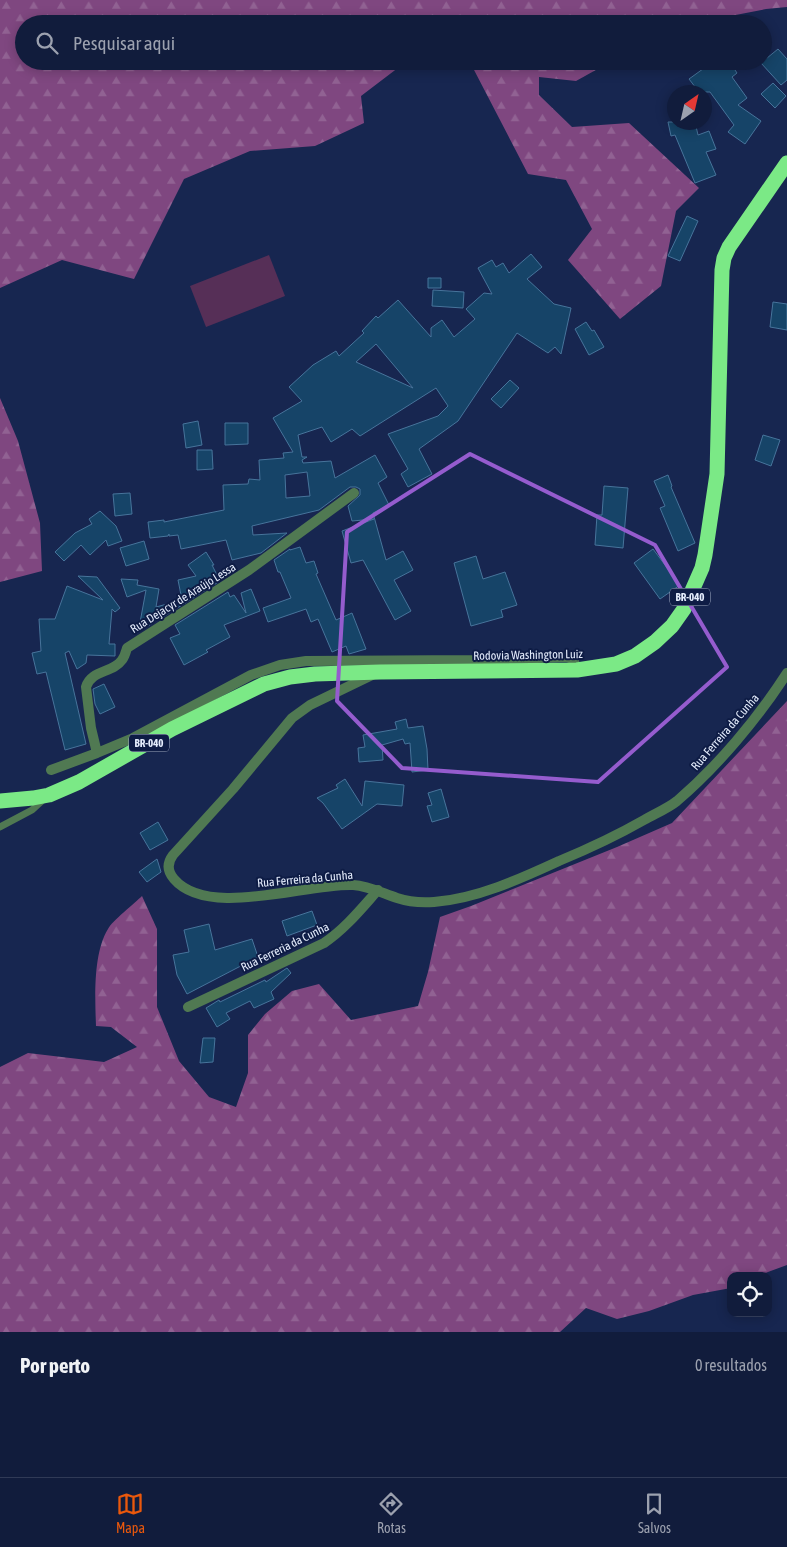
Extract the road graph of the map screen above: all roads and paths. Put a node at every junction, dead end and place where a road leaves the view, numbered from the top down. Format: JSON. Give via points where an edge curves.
{"nodes":[{"id":1,"x":787,"y":163,"type":"edge"},
{"id":2,"x":354,"y":493,"type":"dead end"},
{"id":3,"x":474,"y":666,"type":"junction"},
{"id":4,"x":380,"y":672,"type":"junction"},
{"id":5,"x":787,"y":673,"type":"edge"},
{"id":6,"x":136,"y":743,"type":"junction"},
{"id":7,"x":97,"y":753,"type":"junction"},
{"id":8,"x":51,"y":770,"type":"dead end"},
{"id":9,"x":49,"y":795,"type":"junction"},
{"id":10,"x":0,"y":801,"type":"edge"},
{"id":11,"x":0,"y":827,"type":"edge"},
{"id":12,"x":378,"y":890,"type":"junction"},
{"id":13,"x":188,"y":1007,"type":"dead end"}],
"edges":[{"from":1,"to":3,"type":"highway","name":"Rodovia Washington Luiz","number":"BR-040","via":[[724,258],[717,474],[702,568],[684,609],[672,626],[648,646],[616,664],[577,670],[542,664]]},
{"from":2,"to":7,"type":"street","name":"Rua Dejacyr de Araújo Lessa","via":[[249,570],[127,648],[123,659],[114,667],[91,678],[86,687]]},
{"from":3,"to":4,"type":"highway","name":"Rodovia Washington Luiz","number":"BR-040"},
{"from":3,"to":6,"type":"street","via":[[306,661],[280,665],[251,675]]},
{"from":4,"to":6,"type":"highway","name":"Rodovia Washington Luiz","number":"BR-040","via":[[315,674],[264,684]]},
{"from":4,"to":12,"type":"street","name":"Rua Ferreira da Cunha","via":[[310,705],[292,718],[168,864],[170,875],[182,887],[214,897],[353,885]]},
{"from":5,"to":12,"type":"street","name":"Rua Ferreira da Cunha","via":[[771,698],[723,756],[675,803],[618,835],[525,876],[460,900],[415,902]]},
{"from":6,"to":7,"type":"street"},
{"from":6,"to":9,"type":"highway","name":"Rodovia Washington Luiz","number":"BR-040","via":[[79,782]]},
{"from":7,"to":8,"type":"street"},
{"from":9,"to":10,"type":"highway","name":"Rodovia Washington Luiz","number":"BR-040"},
{"from":9,"to":11,"type":"lane","via":[[32,810]]},
{"from":12,"to":13,"type":"street","name":"Rua Ferreria da Cunha","via":[[340,933],[324,943]]}]}
